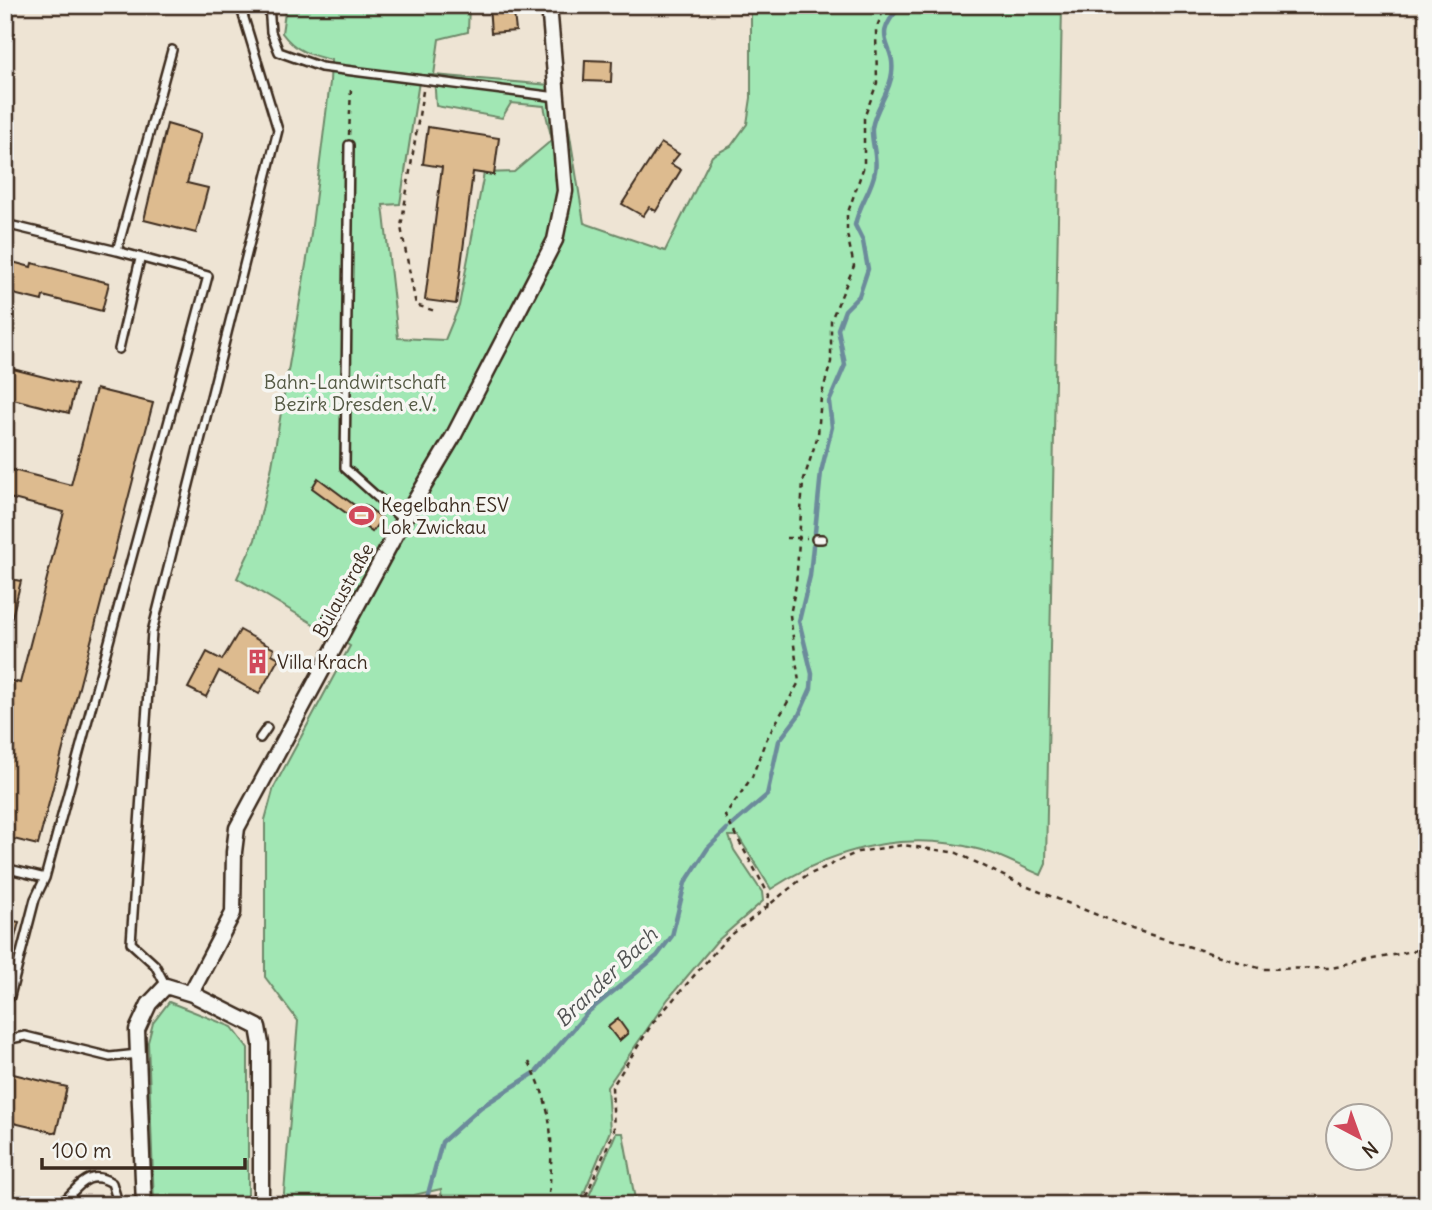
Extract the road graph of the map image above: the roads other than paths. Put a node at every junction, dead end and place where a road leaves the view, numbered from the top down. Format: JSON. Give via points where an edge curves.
{"nodes":[{"id":1,"x":240,"y":5,"type":"edge"},
{"id":2,"x":268,"y":5,"type":"edge"},
{"id":3,"x":549,"y":5,"type":"edge"},
{"id":4,"x":172,"y":50,"type":"dead end"},
{"id":5,"x":558,"y":97,"type":"junction"},
{"id":6,"x":349,"y":145,"type":"road end"},
{"id":7,"x":5,"y":224,"type":"edge"},
{"id":8,"x":117,"y":251,"type":"junction"},
{"id":9,"x":140,"y":259,"type":"junction"},
{"id":10,"x":119,"y":349,"type":"dead end"},
{"id":11,"x":403,"y":520,"type":"junction"},
{"id":12,"x":267,"y":728,"type":"dead end"},
{"id":13,"x":260,"y":738,"type":"dead end"},
{"id":14,"x":5,"y":868,"type":"edge"},
{"id":15,"x":45,"y":878,"type":"junction"},
{"id":16,"x":166,"y":986,"type":"junction"},
{"id":17,"x":191,"y":993,"type":"junction"},
{"id":18,"x":5,"y":1003,"type":"edge"},
{"id":19,"x":5,"y":1040,"type":"edge"},
{"id":20,"x":138,"y":1054,"type":"junction"},
{"id":21,"x":59,"y":1205,"type":"edge"},
{"id":22,"x":111,"y":1205,"type":"edge"},
{"id":23,"x":145,"y":1205,"type":"edge"},
{"id":24,"x":261,"y":1205,"type":"edge"}],
"edges":[{"from":1,"to":16,"type":"lane","via":[[278,130],[152,632],[131,943],[155,965]]},
{"from":2,"to":5,"type":"lane","via":[[279,52],[321,67]]},
{"from":3,"to":5,"type":"street","name":"Bülaustraße"},
{"from":4,"to":8,"type":"lane"},
{"from":5,"to":11,"type":"street","name":"Bülaustraße","via":[[565,191],[555,240],[453,437]]},
{"from":6,"to":11,"type":"lane","via":[[345,468]]},
{"from":7,"to":8,"type":"lane"},
{"from":8,"to":9,"type":"lane"},
{"from":9,"to":10,"type":"lane"},
{"from":9,"to":15,"type":"lane","via":[[208,276]]},
{"from":11,"to":17,"type":"street","name":"Bülaustraße","via":[[237,828],[233,913]]},
{"from":12,"to":13,"type":"lane"},
{"from":14,"to":15,"type":"lane"},
{"from":15,"to":18,"type":"lane"},
{"from":16,"to":17,"type":"street"},
{"from":16,"to":20,"type":"street","via":[[149,1004],[137,1030]]},
{"from":17,"to":24,"type":"street","via":[[258,1027]]},
{"from":19,"to":20,"type":"lane","via":[[25,1036],[110,1058]]},
{"from":20,"to":23,"type":"street"},
{"from":21,"to":22,"type":"lane","via":[[90,1177],[102,1177],[113,1183],[116,1196]]}]}
